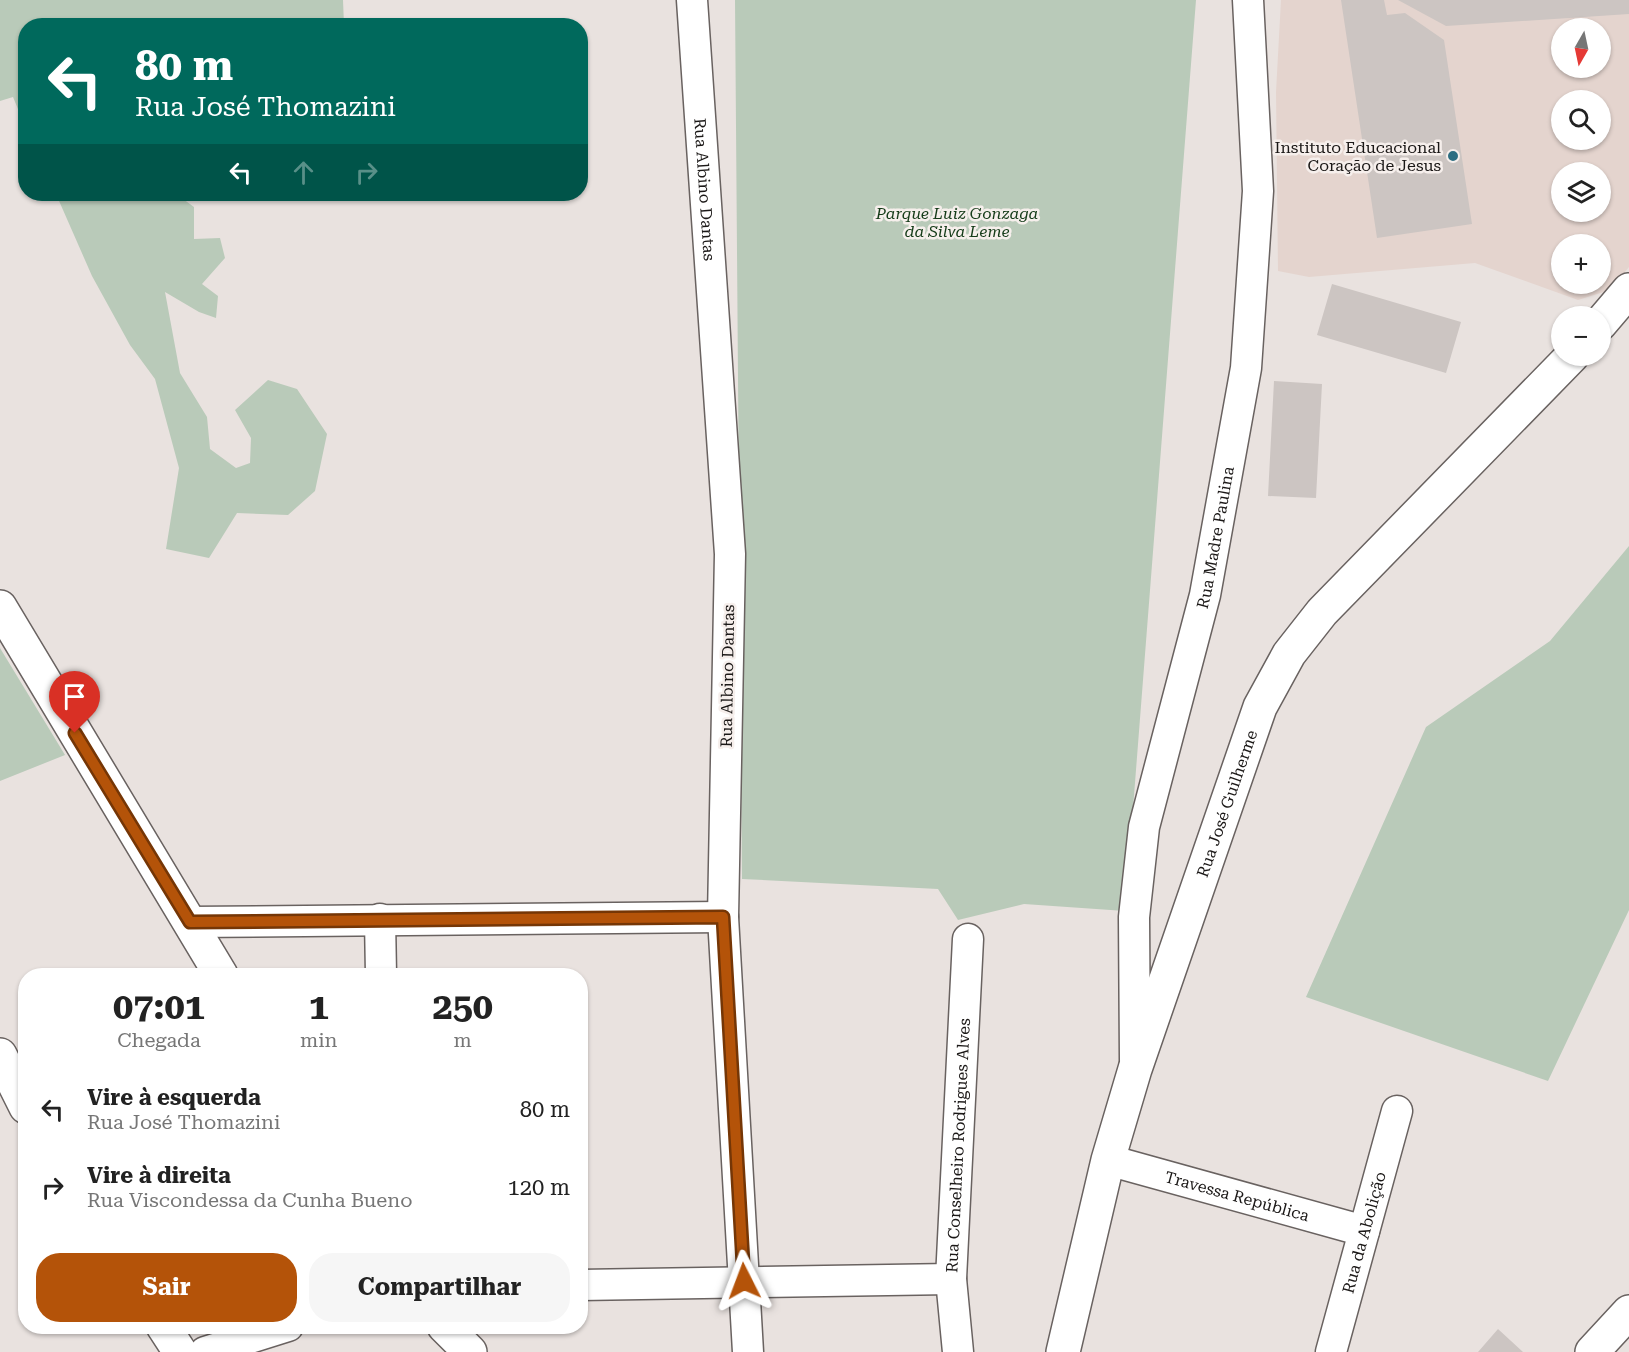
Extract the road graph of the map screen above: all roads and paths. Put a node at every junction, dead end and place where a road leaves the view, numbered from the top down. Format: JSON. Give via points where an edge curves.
{"nodes":[{"id":1,"x":692,"y":0,"type":"edge"},
{"id":2,"x":1248,"y":0,"type":"edge"},
{"id":3,"x":1629,"y":290,"type":"edge"},
{"id":4,"x":1611,"y":311,"type":"edge"},
{"id":5,"x":1562,"y":366,"type":"edge"},
{"id":6,"x":0,"y":607,"type":"edge"},
{"id":7,"x":723,"y":917,"type":"junction"},
{"id":8,"x":380,"y":919,"type":"junction"},
{"id":9,"x":190,"y":922,"type":"junction"},
{"id":10,"x":968,"y":939,"type":"dead end"},
{"id":11,"x":217,"y":968,"type":"edge"},
{"id":12,"x":381,"y":968,"type":"edge"},
{"id":13,"x":0,"y":1055,"type":"edge"},
{"id":14,"x":1135,"y":1069,"type":"junction"},
{"id":15,"x":18,"y":1091,"type":"edge"},
{"id":16,"x":1397,"y":1111,"type":"dead end"},
{"id":17,"x":1108,"y":1160,"type":"junction"},
{"id":18,"x":1364,"y":1231,"type":"junction"},
{"id":19,"x":951,"y":1279,"type":"junction"},
{"id":20,"x":744,"y":1281,"type":"junction"},
{"id":21,"x":588,"y":1285,"type":"edge"},
{"id":22,"x":1625,"y":1326,"type":"edge"},
{"id":23,"x":168,"y":1334,"type":"edge"},
{"id":24,"x":262,"y":1334,"type":"edge"},
{"id":25,"x":452,"y":1334,"type":"edge"},
{"id":26,"x":180,"y":1352,"type":"edge"},
{"id":27,"x":204,"y":1352,"type":"edge"},
{"id":28,"x":470,"y":1352,"type":"edge"},
{"id":29,"x":748,"y":1352,"type":"edge"},
{"id":30,"x":958,"y":1352,"type":"edge"},
{"id":31,"x":1063,"y":1352,"type":"edge"},
{"id":32,"x":1331,"y":1352,"type":"edge"},
{"id":33,"x":1592,"y":1352,"type":"edge"}],
"edges":[{"from":1,"to":7,"type":"street","name":"Rua Albino Dantas","via":[[730,554]]},
{"from":2,"to":14,"type":"street","name":"Rua Madre Paulina","via":[[1258,191],[1246,368],[1205,595],[1144,827],[1134,917]]},
{"from":3,"to":4,"type":"street"},
{"from":5,"to":14,"type":"street","name":"Rua José Guilherme","via":[[1322,612],[1289,654],[1260,707]]},
{"from":6,"to":9,"type":"street"},
{"from":7,"to":8,"type":"street"},
{"from":7,"to":20,"type":"street","name":"Rua Albino Dantas"},
{"from":8,"to":9,"type":"street"},
{"from":8,"to":12,"type":"street"},
{"from":9,"to":11,"type":"street"},
{"from":10,"to":19,"type":"street","name":"Rua Conselheiro Rodrigues Alves"},
{"from":13,"to":15,"type":"street"},
{"from":14,"to":17,"type":"street","name":"Rua José Guilherme"},
{"from":16,"to":18,"type":"street","name":"Rua da Abolição"},
{"from":17,"to":18,"type":"street","name":"Travessa República"},
{"from":17,"to":31,"type":"street","name":"Rua José Guilherme"},
{"from":18,"to":32,"type":"street","name":"Rua da Abolição"},
{"from":19,"to":20,"type":"street"},
{"from":19,"to":30,"type":"street","name":"Rua Conselheiro Rodrigues Alves"},
{"from":20,"to":21,"type":"street"},
{"from":20,"to":29,"type":"street","name":"Rua Albino Dantas"},
{"from":22,"to":33,"type":"street"},
{"from":23,"to":26,"type":"street"},
{"from":24,"to":27,"type":"street"},
{"from":25,"to":28,"type":"street"}]}
